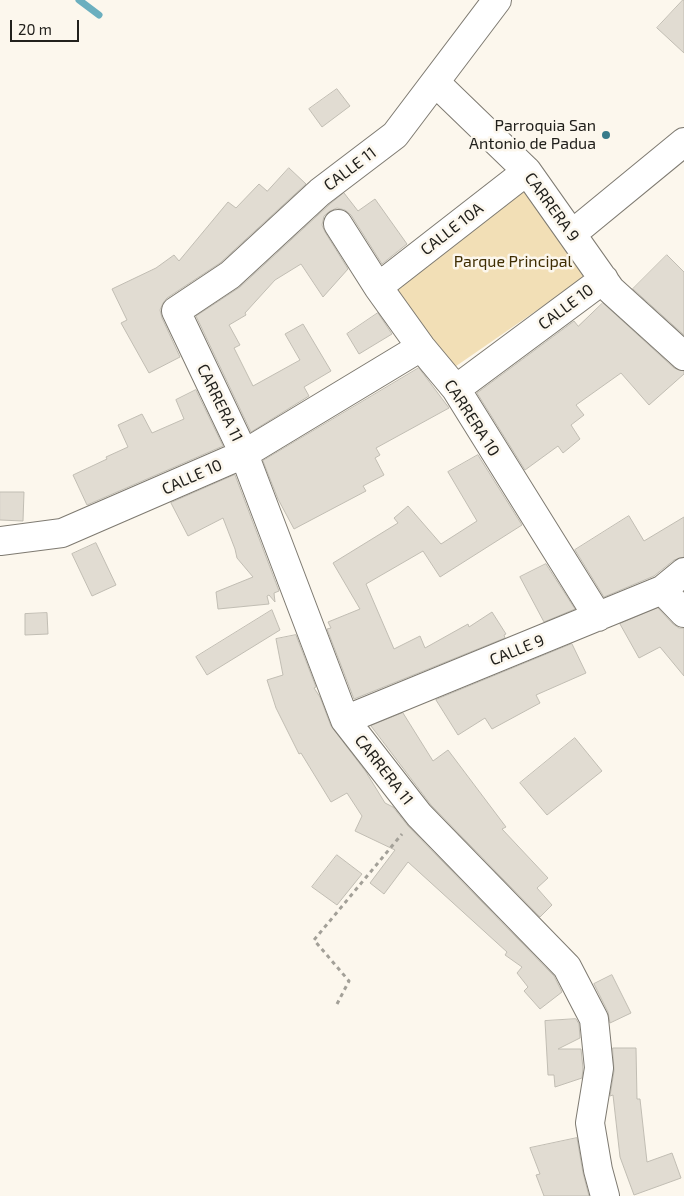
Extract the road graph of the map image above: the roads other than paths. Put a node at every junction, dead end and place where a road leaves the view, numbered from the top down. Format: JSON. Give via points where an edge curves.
{"nodes":[{"id":1,"x":497,"y":0,"type":"edge"},
{"id":2,"x":436,"y":83,"type":"junction"},
{"id":3,"x":684,"y":142,"type":"edge"},
{"id":4,"x":527,"y":171,"type":"junction"},
{"id":5,"x":338,"y":224,"type":"dead end"},
{"id":6,"x":572,"y":234,"type":"junction"},
{"id":7,"x":604,"y":278,"type":"junction"},
{"id":8,"x":378,"y":287,"type":"junction"},
{"id":9,"x":176,"y":311,"type":"joint"},
{"id":10,"x":421,"y":347,"type":"junction"},
{"id":11,"x":684,"y":356,"type":"edge"},
{"id":12,"x":456,"y":389,"type":"junction"},
{"id":13,"x":244,"y":454,"type":"junction"},
{"id":14,"x":0,"y":541,"type":"edge"},
{"id":15,"x":684,"y":572,"type":"edge"},
{"id":16,"x":662,"y":590,"type":"junction"},
{"id":17,"x":684,"y":613,"type":"edge"},
{"id":18,"x":598,"y":617,"type":"junction"},
{"id":19,"x":345,"y":720,"type":"junction"},
{"id":20,"x":605,"y":1196,"type":"edge"}],
"edges":[{"from":1,"to":2,"type":"street","name":"CALLE 11"},
{"from":2,"to":4,"type":"street","name":"CARRERA 9"},
{"from":2,"to":9,"type":"street","name":"CALLE 11","via":[[395,135],[320,192],[230,275]]},
{"from":3,"to":6,"type":"street"},
{"from":4,"to":6,"type":"street","name":"CARRERA 9"},
{"from":4,"to":8,"type":"street","name":"CALLE 10A"},
{"from":5,"to":8,"type":"street","name":"CARRERA 10"},
{"from":6,"to":7,"type":"street","name":"CARRERA 9"},
{"from":7,"to":11,"type":"street","name":"CARRERA 9","via":[[611,290]]},
{"from":7,"to":12,"type":"street","name":"CALLE 10"},
{"from":8,"to":10,"type":"street","name":"CARRERA 10"},
{"from":9,"to":13,"type":"street","name":"CARRERA 11"},
{"from":10,"to":12,"type":"street","name":"CARRERA 10"},
{"from":10,"to":13,"type":"street","name":"CALLE 10"},
{"from":12,"to":18,"type":"street","name":"CARRERA 10"},
{"from":13,"to":14,"type":"street","name":"CALLE 10","via":[[62,533]]},
{"from":13,"to":19,"type":"street","name":"CARRERA 11"},
{"from":15,"to":16,"type":"street","name":"CALLE 9"},
{"from":16,"to":17,"type":"street"},
{"from":16,"to":18,"type":"street","name":"CALLE 9"},
{"from":18,"to":19,"type":"street","name":"CALLE 9"},
{"from":19,"to":20,"type":"street","name":"CARRERA 11","via":[[419,815],[567,966],[594,1020],[599,1068],[590,1123]]}]}
